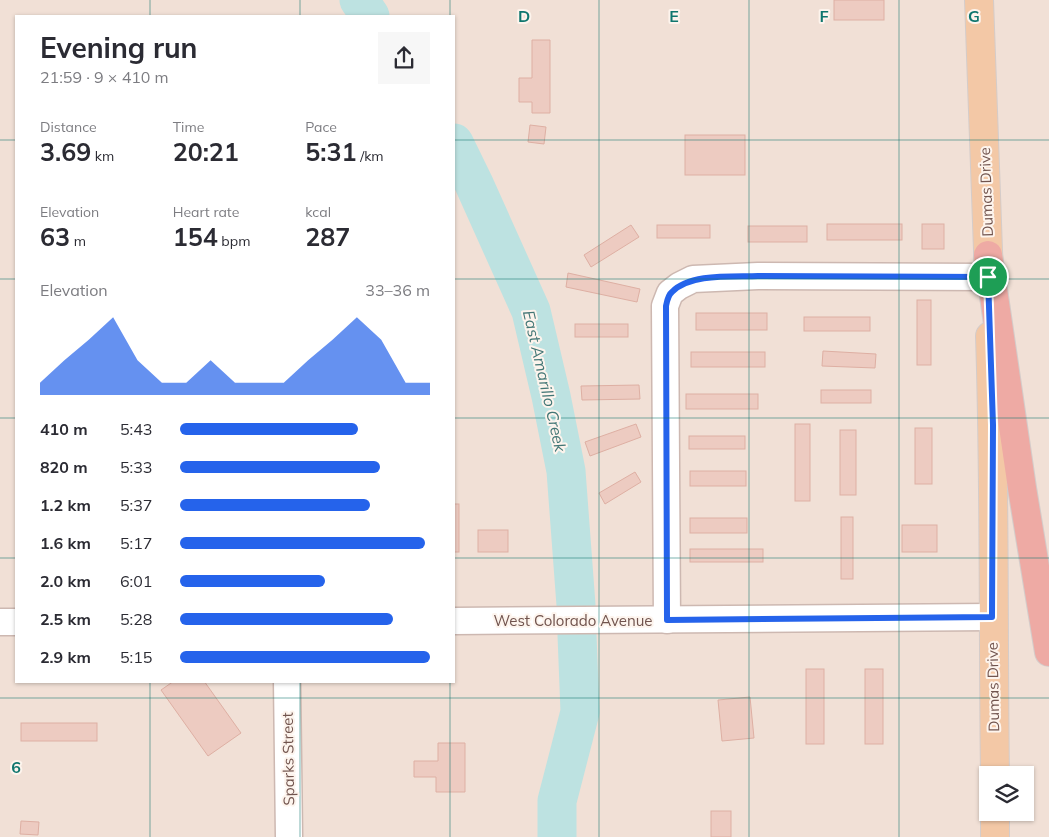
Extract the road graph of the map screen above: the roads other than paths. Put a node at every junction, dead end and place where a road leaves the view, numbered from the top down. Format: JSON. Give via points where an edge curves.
{"nodes":[{"id":1,"x":979,"y":0,"type":"edge"},
{"id":2,"x":988,"y":266,"type":"junction"},
{"id":3,"x":992,"y":617,"type":"junction"},
{"id":4,"x":667,"y":620,"type":"junction"},
{"id":5,"x":455,"y":621,"type":"edge"},
{"id":6,"x":0,"y":622,"type":"edge"},
{"id":7,"x":15,"y":622,"type":"edge"},
{"id":8,"x":1049,"y":652,"type":"edge"},
{"id":9,"x":287,"y":683,"type":"edge"},
{"id":10,"x":995,"y":766,"type":"edge"},
{"id":11,"x":995,"y":821,"type":"edge"},
{"id":12,"x":289,"y":837,"type":"edge"},
{"id":13,"x":996,"y":837,"type":"edge"}],
"edges":[{"from":1,"to":2,"type":"main road","name":"Dumas Drive"},
{"from":2,"to":3,"type":"main road","name":"Dumas Drive","via":[[993,425]]},
{"from":2,"to":4,"type":"street","via":[[693,279],[670,293],[666,306]]},
{"from":2,"to":8,"type":"highway"},
{"from":3,"to":4,"type":"street","name":"West Colorado Avenue"},
{"from":3,"to":10,"type":"main road","name":"Dumas Drive"},
{"from":4,"to":5,"type":"street","name":"West Colorado Avenue"},
{"from":6,"to":7,"type":"street"},
{"from":9,"to":12,"type":"street","name":"Sparks Street"},
{"from":11,"to":13,"type":"main road"}]}
